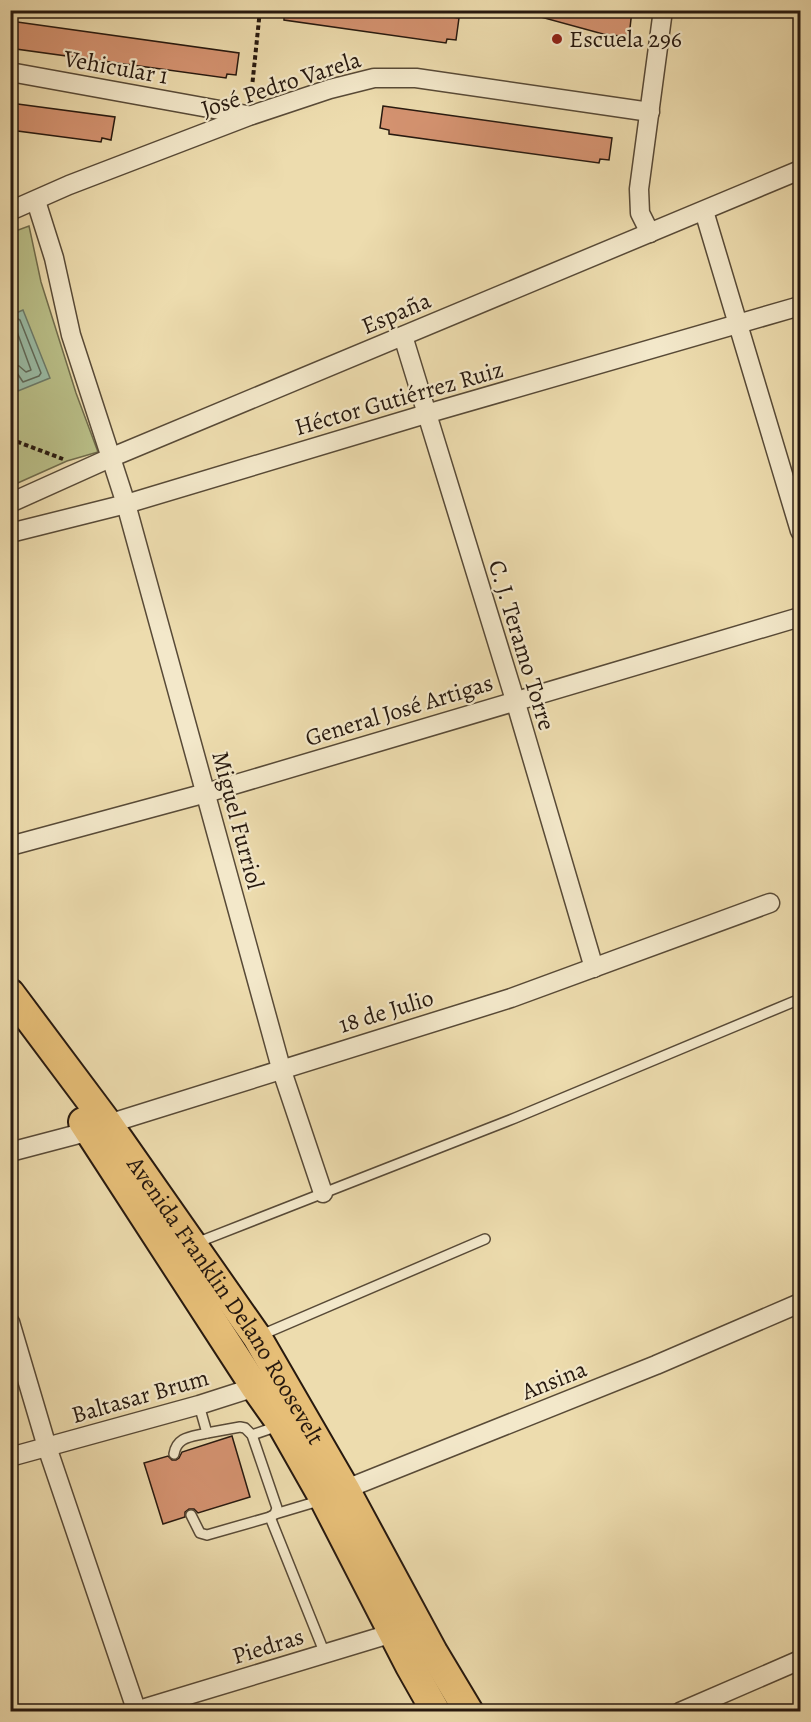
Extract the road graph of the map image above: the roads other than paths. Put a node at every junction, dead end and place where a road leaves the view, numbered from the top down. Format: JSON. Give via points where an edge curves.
{"nodes":[{"id":1,"x":663,"y":10,"type":"edge"},
{"id":2,"x":10,"y":72,"type":"edge"},
{"id":3,"x":650,"y":112,"type":"junction"},
{"id":4,"x":249,"y":116,"type":"junction"},
{"id":5,"x":801,"y":170,"type":"edge"},
{"id":6,"x":36,"y":201,"type":"junction"},
{"id":7,"x":10,"y":211,"type":"edge"},
{"id":8,"x":704,"y":212,"type":"junction"},
{"id":9,"x":650,"y":233,"type":"junction"},
{"id":10,"x":801,"y":306,"type":"edge"},
{"id":11,"x":738,"y":325,"type":"junction"},
{"id":12,"x":403,"y":336,"type":"junction"},
{"id":13,"x":426,"y":414,"type":"junction"},
{"id":14,"x":110,"y":458,"type":"junction"},
{"id":15,"x":10,"y":503,"type":"edge"},
{"id":16,"x":126,"y":504,"type":"junction"},
{"id":17,"x":801,"y":531,"type":"edge"},
{"id":18,"x":10,"y":533,"type":"edge"},
{"id":19,"x":801,"y":617,"type":"edge"},
{"id":20,"x":515,"y":700,"type":"junction"},
{"id":21,"x":206,"y":793,"type":"junction"},
{"id":22,"x":10,"y":846,"type":"edge"},
{"id":23,"x":770,"y":903,"type":"dead end"},
{"id":24,"x":594,"y":968,"type":"junction"},
{"id":25,"x":10,"y":993,"type":"edge"},
{"id":26,"x":801,"y":999,"type":"edge"},
{"id":27,"x":10,"y":1022,"type":"edge"},
{"id":28,"x":281,"y":1068,"type":"junction"},
{"id":29,"x":99,"y":1128,"type":"junction"},
{"id":30,"x":10,"y":1152,"type":"edge"},
{"id":31,"x":322,"y":1193,"type":"junction"},
{"id":32,"x":485,"y":1239,"type":"dead end"},
{"id":33,"x":193,"y":1244,"type":"junction"},
{"id":34,"x":801,"y":1303,"type":"edge"},
{"id":35,"x":10,"y":1322,"type":"edge"},
{"id":36,"x":257,"y":1337,"type":"junction"},
{"id":37,"x":267,"y":1380,"type":"junction"},
{"id":38,"x":199,"y":1405,"type":"junction"},
{"id":39,"x":282,"y":1425,"type":"junction"},
{"id":40,"x":207,"y":1433,"type":"junction"},
{"id":41,"x":252,"y":1434,"type":"junction"},
{"id":42,"x":47,"y":1447,"type":"junction"},
{"id":43,"x":174,"y":1454,"type":"dead end"},
{"id":44,"x":10,"y":1457,"type":"edge"},
{"id":45,"x":334,"y":1494,"type":"junction"},
{"id":46,"x":191,"y":1515,"type":"dead end"},
{"id":47,"x":273,"y":1515,"type":"junction"},
{"id":48,"x":406,"y":1629,"type":"junction"},
{"id":49,"x":325,"y":1654,"type":"junction"},
{"id":50,"x":801,"y":1660,"type":"edge"},
{"id":51,"x":135,"y":1711,"type":"edge"},
{"id":52,"x":436,"y":1712,"type":"edge"},
{"id":53,"x":469,"y":1712,"type":"edge"},
{"id":54,"x":680,"y":1712,"type":"edge"}],
"edges":[{"from":1,"to":3,"type":"street"},
{"from":2,"to":4,"type":"street","name":"Vehicular 1"},
{"from":3,"to":4,"type":"street","name":"José Pedro Varela","via":[[416,78],[374,78]]},
{"from":3,"to":9,"type":"street","via":[[639,189],[640,213]]},
{"from":4,"to":6,"type":"street","name":"José Pedro Varela"},
{"from":5,"to":8,"type":"street","name":"España"},
{"from":6,"to":7,"type":"street","name":"José Pedro Varela"},
{"from":6,"to":14,"type":"street","name":"Miguel Furriol","via":[[54,258],[71,335]]},
{"from":8,"to":9,"type":"street","name":"España"},
{"from":8,"to":11,"type":"street"},
{"from":9,"to":12,"type":"street","name":"España"},
{"from":10,"to":11,"type":"street","name":"Héctor Gutiérrez Ruiz"},
{"from":11,"to":13,"type":"street","name":"Héctor Gutiérrez Ruiz"},
{"from":11,"to":17,"type":"street"},
{"from":12,"to":13,"type":"street","name":"C. J. Teramo Torre"},
{"from":12,"to":14,"type":"street","name":"España"},
{"from":13,"to":16,"type":"street","name":"Héctor Gutiérrez Ruiz"},
{"from":13,"to":20,"type":"street","name":"C. J. Teramo Torre"},
{"from":14,"to":15,"type":"street","name":"España"},
{"from":14,"to":16,"type":"street","name":"Miguel Furriol"},
{"from":16,"to":18,"type":"street","name":"Héctor Gutiérrez Ruiz"},
{"from":16,"to":21,"type":"street","name":"Miguel Furriol"},
{"from":19,"to":20,"type":"street","name":"General José Artigas"},
{"from":20,"to":21,"type":"street","name":"General José Artigas"},
{"from":20,"to":24,"type":"street","name":"C. J. Teramo Torre"},
{"from":21,"to":22,"type":"street","name":"General José Artigas"},
{"from":21,"to":28,"type":"street","name":"Miguel Furriol"},
{"from":23,"to":24,"type":"street","name":"18 de Julio"},
{"from":24,"to":28,"type":"street","name":"18 de Julio","via":[[511,998]]},
{"from":25,"to":29,"type":"highway","name":"Avenida Franklin Delano Roosevelt"},
{"from":26,"to":31,"type":"lane"},
{"from":27,"to":29,"type":"highway","name":"Avenida Franklin Delano Roosevelt"},
{"from":28,"to":29,"type":"street","name":"18 de Julio"},
{"from":28,"to":31,"type":"street","name":"Miguel Furriol"},
{"from":29,"to":30,"type":"street","name":"18 de Julio"},
{"from":29,"to":33,"type":"highway","name":"Avenida Franklin Delano Roosevelt"},
{"from":29,"to":37,"type":"highway","name":"Avenida Franklin Delano Roosevelt"},
{"from":31,"to":33,"type":"lane"},
{"from":32,"to":36,"type":"lane"},
{"from":33,"to":36,"type":"highway","name":"Avenida Franklin Delano Roosevelt"},
{"from":34,"to":45,"type":"street","name":"Ansina"},
{"from":35,"to":42,"type":"street"},
{"from":36,"to":37,"type":"highway","name":"Avenida Franklin Delano Roosevelt"},
{"from":37,"to":38,"type":"street","name":"Baltasar Brum"},
{"from":37,"to":39,"type":"highway","name":"Avenida Franklin Delano Roosevelt"},
{"from":37,"to":45,"type":"highway","name":"Avenida Franklin Delano Roosevelt"},
{"from":38,"to":40,"type":"lane"},
{"from":38,"to":42,"type":"street","name":"Baltasar Brum"},
{"from":39,"to":41,"type":"lane"},
{"from":39,"to":45,"type":"highway","name":"Avenida Franklin Delano Roosevelt"},
{"from":40,"to":41,"type":"lane","via":[[240,1427]]},
{"from":40,"to":43,"type":"lane","via":[[180,1441]]},
{"from":41,"to":47,"type":"lane","via":[[277,1508]]},
{"from":42,"to":44,"type":"street","name":"Baltasar Brum"},
{"from":42,"to":51,"type":"street"},
{"from":45,"to":47,"type":"lane"},
{"from":45,"to":48,"type":"highway","name":"Avenida Franklin Delano Roosevelt"},
{"from":46,"to":47,"type":"lane","via":[[200,1533],[207,1535]]},
{"from":47,"to":49,"type":"lane"},
{"from":48,"to":49,"type":"street","name":"Piedras"},
{"from":48,"to":52,"type":"highway","via":[[410,1666]]},
{"from":48,"to":53,"type":"highway"},
{"from":49,"to":51,"type":"street","name":"Piedras"},
{"from":50,"to":54,"type":"street"}]}
